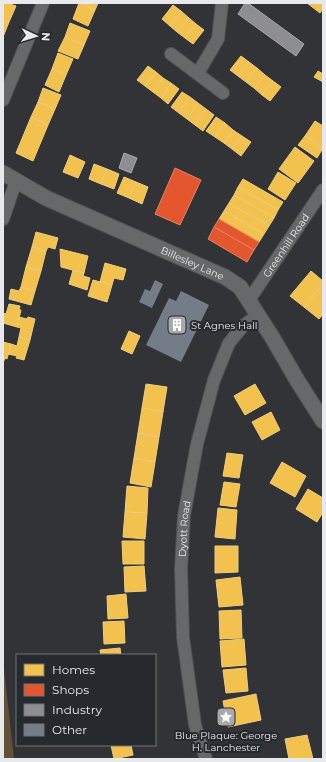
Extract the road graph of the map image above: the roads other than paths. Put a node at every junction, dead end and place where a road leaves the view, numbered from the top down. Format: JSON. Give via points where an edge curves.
{"nodes":[{"id":1,"x":43,"y":3,"type":"edge"},
{"id":2,"x":222,"y":3,"type":"edge"},
{"id":3,"x":171,"y":54,"type":"dead end"},
{"id":4,"x":198,"y":73,"type":"junction"},
{"id":5,"x":223,"y":93,"type":"dead end"},
{"id":6,"x":3,"y":100,"type":"edge"},
{"id":7,"x":3,"y":173,"type":"edge"},
{"id":8,"x":16,"y":182,"type":"junction"},
{"id":9,"x":323,"y":190,"type":"edge"},
{"id":10,"x":3,"y":219,"type":"edge"},
{"id":11,"x":249,"y":300,"type":"junction"},
{"id":12,"x":258,"y":315,"type":"junction"},
{"id":13,"x":323,"y":420,"type":"edge"},
{"id":14,"x":206,"y":759,"type":"edge"}],
"edges":[{"from":1,"to":6,"type":"street"},
{"from":2,"to":4,"type":"street","via":[[218,39]]},
{"from":3,"to":4,"type":"street"},
{"from":4,"to":5,"type":"street"},
{"from":7,"to":8,"type":"street","name":"Billesley Lane"},
{"from":8,"to":10,"type":"street"},
{"from":8,"to":11,"type":"street","name":"Billesley Lane","via":[[46,198],[225,277],[240,287]]},
{"from":9,"to":11,"type":"street","name":"Greenhill Road"},
{"from":11,"to":12,"type":"street","name":"Billesley Lane"},
{"from":12,"to":13,"type":"street","name":"Billesley Lane"},
{"from":12,"to":14,"type":"street","name":"Dyott Road","via":[[243,326],[229,343],[214,380],[197,444],[184,516],[181,569],[183,637],[195,725]]}]}
